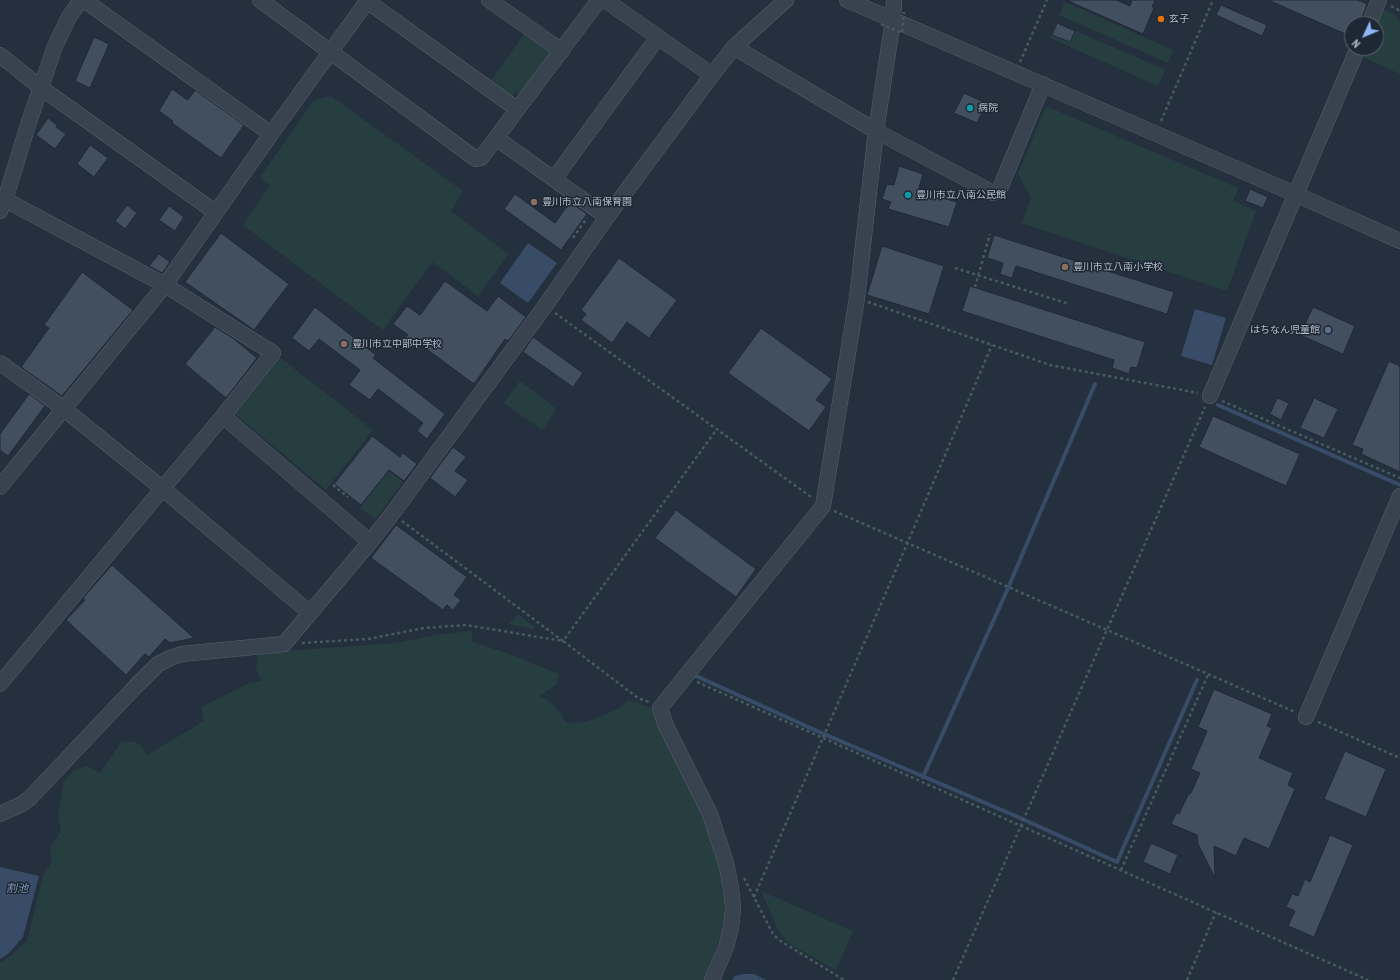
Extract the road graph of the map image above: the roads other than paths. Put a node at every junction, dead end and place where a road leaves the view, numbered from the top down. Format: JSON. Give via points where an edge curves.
{"nodes":[{"id":1,"x":80,"y":0,"type":"edge"},
{"id":2,"x":84,"y":0,"type":"edge"},
{"id":3,"x":260,"y":0,"type":"edge"},
{"id":4,"x":489,"y":0,"type":"edge"},
{"id":5,"x":599,"y":0,"type":"edge"},
{"id":6,"x":605,"y":0,"type":"edge"},
{"id":7,"x":786,"y":0,"type":"edge"},
{"id":8,"x":847,"y":0,"type":"edge"},
{"id":9,"x":894,"y":0,"type":"edge"},
{"id":10,"x":1379,"y":0,"type":"edge"},
{"id":11,"x":368,"y":1,"type":"edge"},
{"id":12,"x":1372,"y":16,"type":"edge"},
{"id":13,"x":893,"y":18,"type":"junction"},
{"id":14,"x":658,"y":37,"type":"junction"},
{"id":15,"x":734,"y":47,"type":"junction"},
{"id":16,"x":562,"y":51,"type":"junction"},
{"id":17,"x":330,"y":52,"type":"junction"},
{"id":18,"x":0,"y":55,"type":"edge"},
{"id":19,"x":1355,"y":56,"type":"edge"},
{"id":20,"x":712,"y":75,"type":"junction"},
{"id":21,"x":1043,"y":84,"type":"junction"},
{"id":22,"x":40,"y":87,"type":"junction"},
{"id":23,"x":517,"y":109,"type":"junction"},
{"id":24,"x":876,"y":131,"type":"junction"},
{"id":25,"x":271,"y":134,"type":"junction"},
{"id":26,"x":496,"y":138,"type":"junction"},
{"id":27,"x":554,"y":179,"type":"junction"},
{"id":28,"x":1295,"y":194,"type":"junction"},
{"id":29,"x":2,"y":203,"type":"edge"},
{"id":30,"x":216,"y":212,"type":"junction"},
{"id":31,"x":607,"y":217,"type":"junction"},
{"id":32,"x":1400,"y":241,"type":"edge"},
{"id":33,"x":165,"y":285,"type":"junction"},
{"id":34,"x":0,"y":363,"type":"edge"},
{"id":35,"x":1210,"y":396,"type":"road end"},
{"id":36,"x":63,"y":408,"type":"junction"},
{"id":37,"x":223,"y":416,"type":"junction"},
{"id":38,"x":0,"y":487,"type":"edge"},
{"id":39,"x":163,"y":489,"type":"junction"},
{"id":40,"x":1400,"y":496,"type":"edge"},
{"id":41,"x":370,"y":542,"type":"junction"},
{"id":42,"x":310,"y":612,"type":"junction"},
{"id":43,"x":0,"y":684,"type":"edge"},
{"id":44,"x":1306,"y":717,"type":"road end"},
{"id":45,"x":0,"y":814,"type":"edge"},
{"id":46,"x":712,"y":980,"type":"edge"}],
"edges":[{"from":1,"to":22,"type":"street","via":[[55,46]]},
{"from":2,"to":25,"type":"street"},
{"from":3,"to":17,"type":"street"},
{"from":4,"to":16,"type":"street"},
{"from":5,"to":16,"type":"street"},
{"from":6,"to":14,"type":"street"},
{"from":7,"to":15,"type":"street"},
{"from":8,"to":13,"type":"street"},
{"from":9,"to":13,"type":"street"},
{"from":10,"to":12,"type":"street"},
{"from":11,"to":17,"type":"street"},
{"from":11,"to":23,"type":"street"},
{"from":13,"to":21,"type":"street"},
{"from":13,"to":24,"type":"street"},
{"from":14,"to":20,"type":"street"},
{"from":14,"to":27,"type":"street"},
{"from":15,"to":20,"type":"street"},
{"from":15,"to":24,"type":"street"},
{"from":16,"to":23,"type":"street"},
{"from":17,"to":25,"type":"street"},
{"from":17,"to":26,"type":"street","via":[[476,159],[481,158]]},
{"from":18,"to":22,"type":"street"},
{"from":19,"to":28,"type":"street"},
{"from":20,"to":31,"type":"street"},
{"from":21,"to":24,"type":"street","via":[[999,191],[993,193]]},
{"from":21,"to":28,"type":"street"},
{"from":22,"to":29,"type":"street"},
{"from":22,"to":30,"type":"street"},
{"from":23,"to":26,"type":"street"},
{"from":24,"to":46,"type":"street","via":[[857,298],[824,506],[660,708],[666,726],[710,814],[726,863],[731,888],[731,928]]},
{"from":25,"to":30,"type":"street"},
{"from":26,"to":27,"type":"street"},
{"from":27,"to":31,"type":"street"},
{"from":28,"to":32,"type":"street"},
{"from":28,"to":35,"type":"street"},
{"from":29,"to":33,"type":"street"},
{"from":30,"to":33,"type":"street"},
{"from":31,"to":41,"type":"street","via":[[545,306]]},
{"from":33,"to":36,"type":"street"},
{"from":33,"to":37,"type":"street","via":[[273,353]]},
{"from":34,"to":36,"type":"street"},
{"from":36,"to":38,"type":"street"},
{"from":36,"to":39,"type":"street"},
{"from":37,"to":39,"type":"street"},
{"from":37,"to":41,"type":"street"},
{"from":39,"to":42,"type":"street"},
{"from":39,"to":43,"type":"street"},
{"from":40,"to":44,"type":"street"},
{"from":41,"to":42,"type":"street"},
{"from":42,"to":45,"type":"street","via":[[284,644],[182,654],[158,664],[30,798]]}]}
